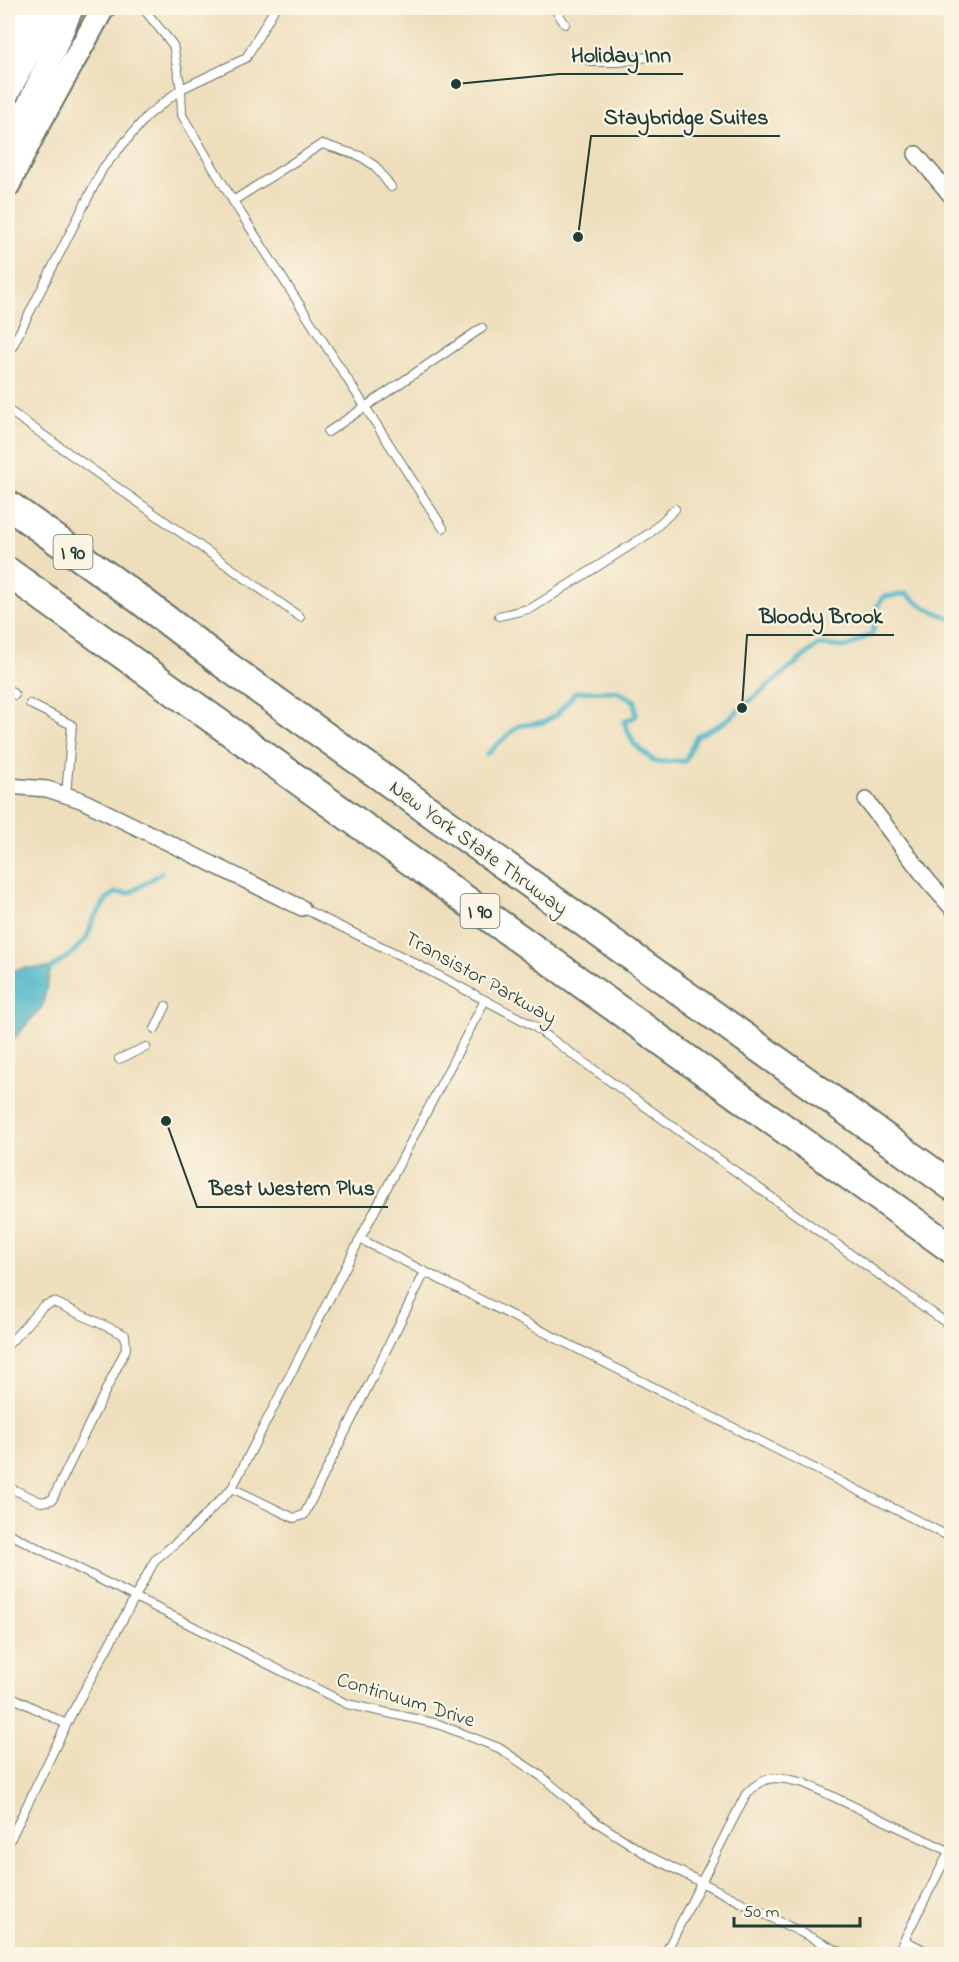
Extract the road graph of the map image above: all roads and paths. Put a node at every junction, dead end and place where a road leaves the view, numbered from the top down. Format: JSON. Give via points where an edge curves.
{"nodes":[{"id":1,"x":27,"y":8,"type":"edge"},
{"id":2,"x":52,"y":8,"type":"edge"},
{"id":3,"x":72,"y":8,"type":"edge"},
{"id":4,"x":103,"y":8,"type":"edge"},
{"id":5,"x":143,"y":8,"type":"edge"},
{"id":6,"x":275,"y":8,"type":"edge"},
{"id":7,"x":554,"y":8,"type":"edge"},
{"id":8,"x":565,"y":24,"type":"dead end"},
{"id":9,"x":647,"y":57,"type":"dead end"},
{"id":10,"x":590,"y":62,"type":"dead end"},
{"id":11,"x":8,"y":63,"type":"edge"},
{"id":12,"x":181,"y":89,"type":"junction"},
{"id":13,"x":8,"y":93,"type":"edge"},
{"id":14,"x":8,"y":149,"type":"edge"},
{"id":15,"x":916,"y":154,"type":"dead end"},
{"id":16,"x":8,"y":186,"type":"edge"},
{"id":17,"x":391,"y":187,"type":"dead end"},
{"id":18,"x":951,"y":197,"type":"edge"},
{"id":19,"x":233,"y":201,"type":"junction"},
{"id":20,"x":482,"y":328,"type":"dead end"},
{"id":21,"x":8,"y":355,"type":"edge"},
{"id":22,"x":365,"y":407,"type":"junction"},
{"id":23,"x":8,"y":410,"type":"edge"},
{"id":24,"x":328,"y":432,"type":"dead end"},
{"id":25,"x":8,"y":505,"type":"edge"},
{"id":26,"x":675,"y":509,"type":"dead end"},
{"id":27,"x":443,"y":528,"type":"dead end"},
{"id":28,"x":8,"y":573,"type":"edge"},
{"id":29,"x":500,"y":616,"type":"dead end"},
{"id":30,"x":300,"y":617,"type":"dead end"},
{"id":31,"x":8,"y":689,"type":"edge"},
{"id":32,"x":15,"y":695,"type":"dead end"},
{"id":33,"x":30,"y":704,"type":"dead end"},
{"id":34,"x":8,"y":786,"type":"edge"},
{"id":35,"x":66,"y":795,"type":"junction"},
{"id":36,"x":866,"y":800,"type":"dead end"},
{"id":37,"x":302,"y":908,"type":"joint"},
{"id":38,"x":951,"y":908,"type":"edge"},
{"id":39,"x":485,"y":1000,"type":"junction"},
{"id":40,"x":166,"y":1006,"type":"dead end"},
{"id":41,"x":155,"y":1029,"type":"dead end"},
{"id":42,"x":146,"y":1047,"type":"dead end"},
{"id":43,"x":119,"y":1059,"type":"dead end"},
{"id":44,"x":951,"y":1186,"type":"edge"},
{"id":45,"x":360,"y":1239,"type":"junction"},
{"id":46,"x":8,"y":1244,"type":"edge"},
{"id":47,"x":951,"y":1249,"type":"edge"},
{"id":48,"x":8,"y":1254,"type":"edge"},
{"id":49,"x":424,"y":1272,"type":"junction"},
{"id":50,"x":951,"y":1327,"type":"edge"},
{"id":51,"x":8,"y":1345,"type":"edge"},
{"id":52,"x":8,"y":1487,"type":"edge"},
{"id":53,"x":232,"y":1488,"type":"junction"},
{"id":54,"x":8,"y":1533,"type":"edge"},
{"id":55,"x":951,"y":1538,"type":"edge"},
{"id":56,"x":134,"y":1596,"type":"junction"},
{"id":57,"x":8,"y":1695,"type":"edge"},
{"id":58,"x":66,"y":1724,"type":"junction"},
{"id":59,"x":8,"y":1844,"type":"edge"},
{"id":60,"x":950,"y":1849,"type":"edge"},
{"id":61,"x":700,"y":1881,"type":"junction"},
{"id":62,"x":904,"y":1940,"type":"junction"},
{"id":63,"x":665,"y":1954,"type":"edge"},
{"id":64,"x":844,"y":1954,"type":"edge"},
{"id":65,"x":897,"y":1954,"type":"edge"},
{"id":66,"x":933,"y":1954,"type":"edge"}],
"edges":[{"from":1,"to":11,"type":"highway","via":[[24,26]]},
{"from":2,"to":13,"type":"main road"},
{"from":3,"to":14,"type":"main road"},
{"from":4,"to":16,"type":"main road"},
{"from":5,"to":12,"type":"lane","via":[[173,45]]},
{"from":6,"to":12,"type":"lane","via":[[246,57]]},
{"from":7,"to":8,"type":"lane"},
{"from":9,"to":10,"type":"lane"},
{"from":12,"to":19,"type":"lane","via":[[182,115]]},
{"from":12,"to":21,"type":"lane","via":[[147,116],[103,168]]},
{"from":15,"to":18,"type":"street"},
{"from":17,"to":19,"type":"lane","via":[[375,166],[360,156],[322,144]]},
{"from":19,"to":22,"type":"lane"},
{"from":20,"to":22,"type":"lane"},
{"from":22,"to":24,"type":"lane"},
{"from":22,"to":27,"type":"lane"},
{"from":23,"to":30,"type":"lane"},
{"from":25,"to":44,"type":"highway","name":"New York State Thruway","number":"I 90"},
{"from":26,"to":29,"type":"lane","via":[[650,533],[532,608]]},
{"from":28,"to":47,"type":"highway","number":"I 90"},
{"from":31,"to":32,"type":"lane"},
{"from":33,"to":35,"type":"lane","via":[[72,725]]},
{"from":34,"to":35,"type":"street","name":"Transistor Parkway","via":[[47,789]]},
{"from":35,"to":37,"type":"street","name":"Transistor Parkway"},
{"from":36,"to":38,"type":"street"},
{"from":37,"to":39,"type":"lane","name":"Transistor Parkway"},
{"from":39,"to":45,"type":"lane"},
{"from":39,"to":50,"type":"lane","name":"Transistor Parkway","via":[[532,1025]]},
{"from":40,"to":41,"type":"lane"},
{"from":42,"to":43,"type":"lane"},
{"from":45,"to":49,"type":"lane"},
{"from":45,"to":53,"type":"lane"},
{"from":46,"to":48,"type":"lane"},
{"from":49,"to":53,"type":"lane","via":[[304,1515],[294,1518]]},
{"from":49,"to":55,"type":"lane"},
{"from":51,"to":52,"type":"lane","via":[[43,1306],[54,1302],[125,1335],[126,1349],[52,1500],[41,1502]]},
{"from":53,"to":56,"type":"lane","via":[[155,1560]]},
{"from":54,"to":56,"type":"lane","name":"Continuum Drive"},
{"from":56,"to":58,"type":"lane"},
{"from":56,"to":61,"type":"lane","name":"Continuum Drive","via":[[347,1704],[438,1724],[499,1748],[541,1776],[596,1822],[649,1856]]},
{"from":57,"to":58,"type":"lane"},
{"from":58,"to":59,"type":"lane"},
{"from":60,"to":61,"type":"lane","via":[[804,1783],[772,1778],[757,1783],[746,1794]]},
{"from":60,"to":62,"type":"lane"},
{"from":61,"to":63,"type":"lane"},
{"from":61,"to":64,"type":"lane","name":"Continuum Drive"},
{"from":62,"to":65,"type":"lane"},
{"from":62,"to":66,"type":"lane"}]}
